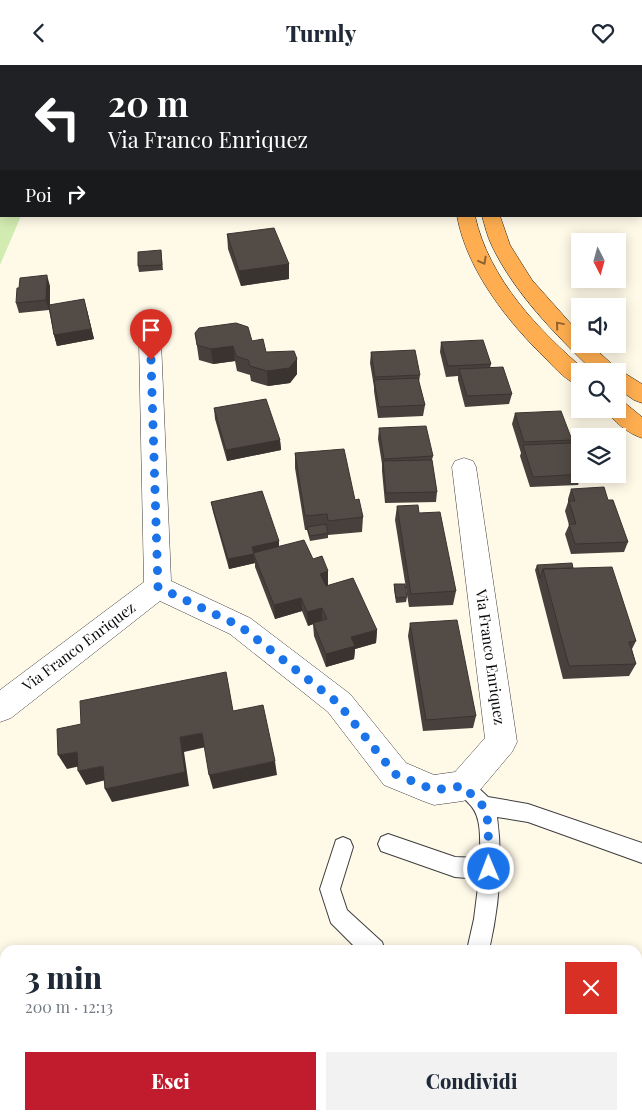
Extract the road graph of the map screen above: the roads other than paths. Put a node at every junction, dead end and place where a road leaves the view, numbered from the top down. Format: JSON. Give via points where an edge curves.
{"nodes":[{"id":1,"x":466,"y":217,"type":"edge"},
{"id":2,"x":491,"y":217,"type":"edge"},
{"id":3,"x":150,"y":341,"type":"dead end"},
{"id":4,"x":598,"y":363,"type":"edge"},
{"id":5,"x":571,"y":370,"type":"edge"},
{"id":6,"x":626,"y":384,"type":"edge"},
{"id":7,"x":642,"y":395,"type":"edge"},
{"id":8,"x":626,"y":417,"type":"edge"},
{"id":9,"x":642,"y":430,"type":"edge"},
{"id":10,"x":464,"y":467,"type":"dead end"},
{"id":11,"x":158,"y":587,"type":"junction"},
{"id":12,"x":0,"y":708,"type":"edge"},
{"id":13,"x":473,"y":796,"type":"junction"},
{"id":14,"x":388,"y":844,"type":"dead end"},
{"id":15,"x":343,"y":847,"type":"dead end"},
{"id":16,"x":642,"y":853,"type":"edge"},
{"id":17,"x":489,"y":869,"type":"junction"},
{"id":18,"x":369,"y":945,"type":"edge"},
{"id":19,"x":479,"y":945,"type":"edge"}],
"edges":[{"from":1,"to":5,"type":"highway","one_way":true,"via":[[474,245],[497,286],[523,321]]},
{"from":4,"to":2,"type":"highway","one_way":true,"via":[[563,330],[524,283],[500,245]]},
{"from":3,"to":11,"type":"street"},
{"from":6,"to":7,"type":"highway"},
{"from":8,"to":9,"type":"highway"},
{"from":10,"to":13,"type":"street","name":"Via Franco Enriquez","via":[[501,742]]},
{"from":11,"to":12,"type":"street","name":"Via Franco Enriquez"},
{"from":11,"to":13,"type":"street","via":[[240,626],[338,703],[395,774],[434,790]]},
{"from":13,"to":16,"type":"lane"},
{"from":13,"to":17,"type":"lane","via":[[488,822]]},
{"from":14,"to":17,"type":"lane","via":[[455,867]]},
{"from":15,"to":18,"type":"lane","via":[[330,889],[338,915]]},
{"from":17,"to":19,"type":"lane"}]}
